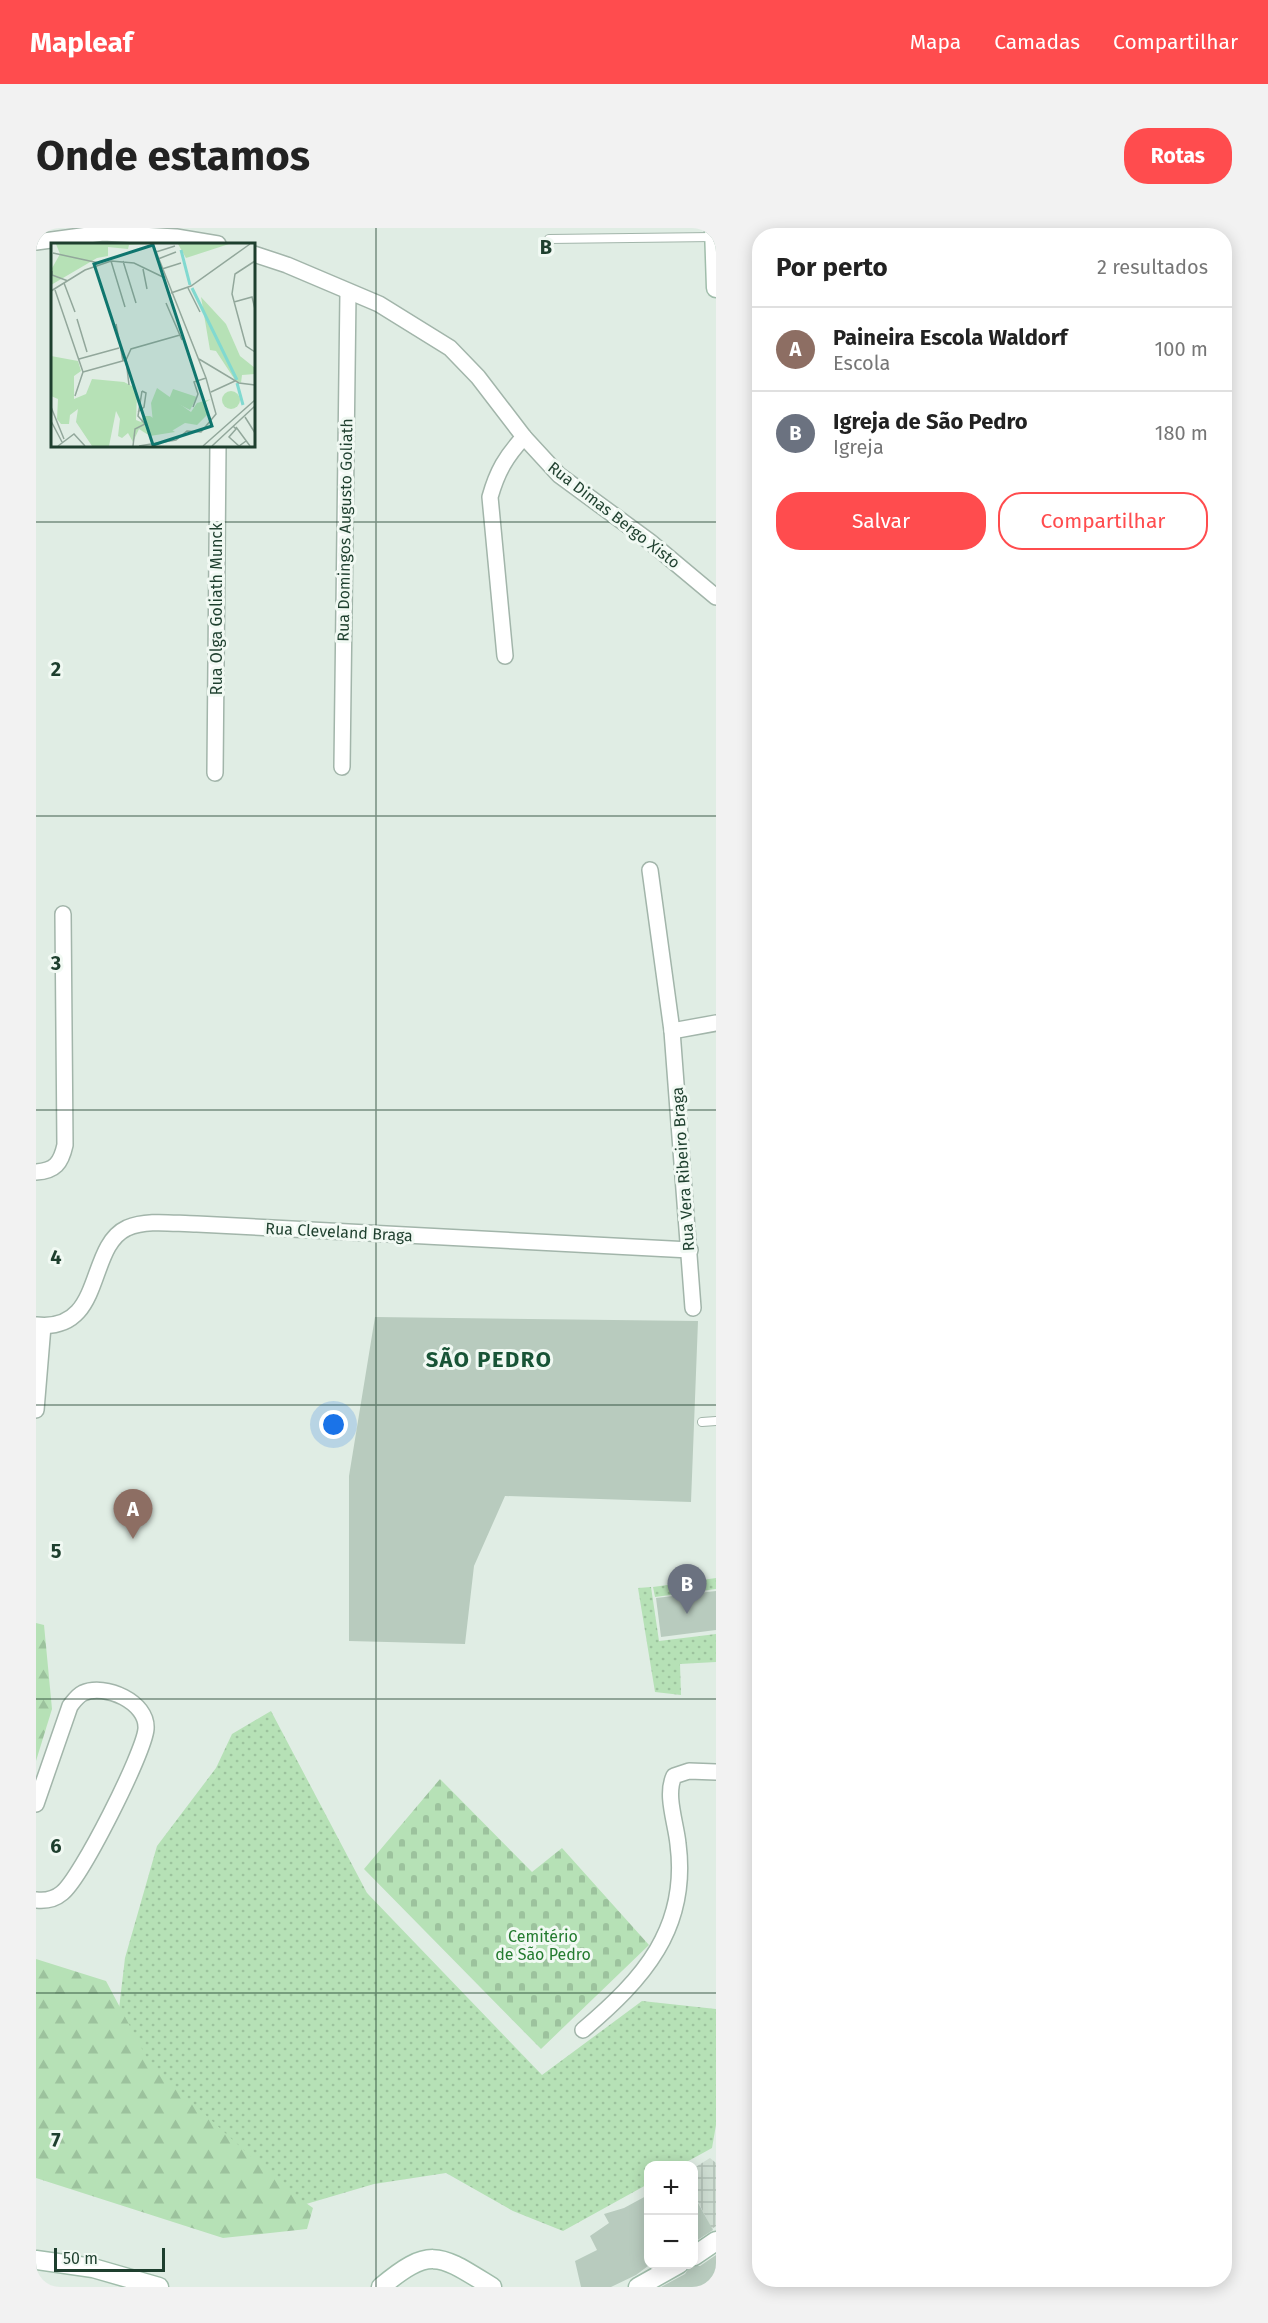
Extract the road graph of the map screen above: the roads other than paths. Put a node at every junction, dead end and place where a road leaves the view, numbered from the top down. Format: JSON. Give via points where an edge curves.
{"nodes":[{"id":1,"x":100,"y":231,"type":"edge"},
{"id":2,"x":714,"y":232,"type":"edge"},
{"id":3,"x":549,"y":239,"type":"dead end"},
{"id":4,"x":36,"y":242,"type":"edge"},
{"id":5,"x":212,"y":243,"type":"edge"},
{"id":6,"x":255,"y":254,"type":"edge"},
{"id":7,"x":716,"y":263,"type":"edge"},
{"id":8,"x":716,"y":288,"type":"edge"},
{"id":9,"x":348,"y":293,"type":"junction"},
{"id":10,"x":524,"y":437,"type":"junction"},
{"id":11,"x":218,"y":447,"type":"edge"},
{"id":12,"x":716,"y":597,"type":"edge"},
{"id":13,"x":505,"y":656,"type":"dead end"},
{"id":14,"x":342,"y":767,"type":"dead end"},
{"id":15,"x":215,"y":773,"type":"dead end"},
{"id":16,"x":650,"y":870,"type":"dead end"},
{"id":17,"x":63,"y":914,"type":"dead end"},
{"id":18,"x":716,"y":1023,"type":"edge"},
{"id":19,"x":672,"y":1031,"type":"junction"},
{"id":20,"x":36,"y":1172,"type":"edge"},
{"id":21,"x":690,"y":1250,"type":"junction"},
{"id":22,"x":693,"y":1308,"type":"dead end"},
{"id":23,"x":39,"y":1325,"type":"edge"},
{"id":24,"x":36,"y":1410,"type":"edge"},
{"id":25,"x":716,"y":1421,"type":"edge"},
{"id":26,"x":702,"y":1422,"type":"dead end"},
{"id":27,"x":716,"y":1772,"type":"edge"},
{"id":28,"x":36,"y":1804,"type":"edge"},
{"id":29,"x":36,"y":1900,"type":"edge"},
{"id":30,"x":583,"y":2030,"type":"dead end"},
{"id":31,"x":716,"y":2241,"type":"edge"},
{"id":32,"x":698,"y":2253,"type":"edge"},
{"id":33,"x":36,"y":2260,"type":"edge"},
{"id":34,"x":672,"y":2269,"type":"edge"},
{"id":35,"x":159,"y":2287,"type":"edge"},
{"id":36,"x":381,"y":2287,"type":"edge"},
{"id":37,"x":492,"y":2287,"type":"edge"},
{"id":38,"x":638,"y":2287,"type":"edge"}],
"edges":[{"from":1,"to":4,"type":"street"},
{"from":1,"to":5,"type":"street"},
{"from":2,"to":3,"type":"lane"},
{"from":2,"to":7,"type":"street"},
{"from":6,"to":9,"type":"street","name":"Rua Dimas Bergo Xisto"},
{"from":7,"to":8,"type":"street"},
{"from":9,"to":10,"type":"street","name":"Rua Dimas Bergo Xisto","via":[[379,304],[450,348]]},
{"from":9,"to":14,"type":"street","name":"Rua Domingos Augusto Goliath"},
{"from":10,"to":12,"type":"street","name":"Rua Dimas Bergo Xisto","via":[[558,475],[649,541]]},
{"from":10,"to":13,"type":"street","via":[[502,464],[490,496]]},
{"from":11,"to":15,"type":"street","name":"Rua Olga Goliath Munck"},
{"from":16,"to":19,"type":"street","name":"Rua Vera Ribeiro Braga"},
{"from":17,"to":20,"type":"street","via":[[64,1145],[56,1167]]},
{"from":18,"to":19,"type":"street"},
{"from":19,"to":21,"type":"street","name":"Rua Vera Ribeiro Braga"},
{"from":21,"to":22,"type":"street","name":"Rua Vera Ribeiro Braga"},
{"from":21,"to":23,"type":"street","name":"Rua Cleveland Braga","via":[[196,1224],[141,1225],[125,1229],[113,1242],[75,1314],[56,1325]]},
{"from":23,"to":24,"type":"street"},
{"from":25,"to":26,"type":"lane"},
{"from":27,"to":30,"type":"street","via":[[674,1776],[670,1790],[681,1865],[673,1914],[644,1972]]},
{"from":28,"to":29,"type":"street","via":[[76,1698],[83,1692],[95,1691],[125,1698],[137,1706],[146,1729],[108,1816],[72,1882],[53,1899]]},
{"from":31,"to":32,"type":"street"},
{"from":33,"to":35,"type":"street","via":[[93,2268]]},
{"from":34,"to":38,"type":"street"},
{"from":36,"to":37,"type":"street","via":[[409,2265],[426,2258],[443,2259]]}]}
